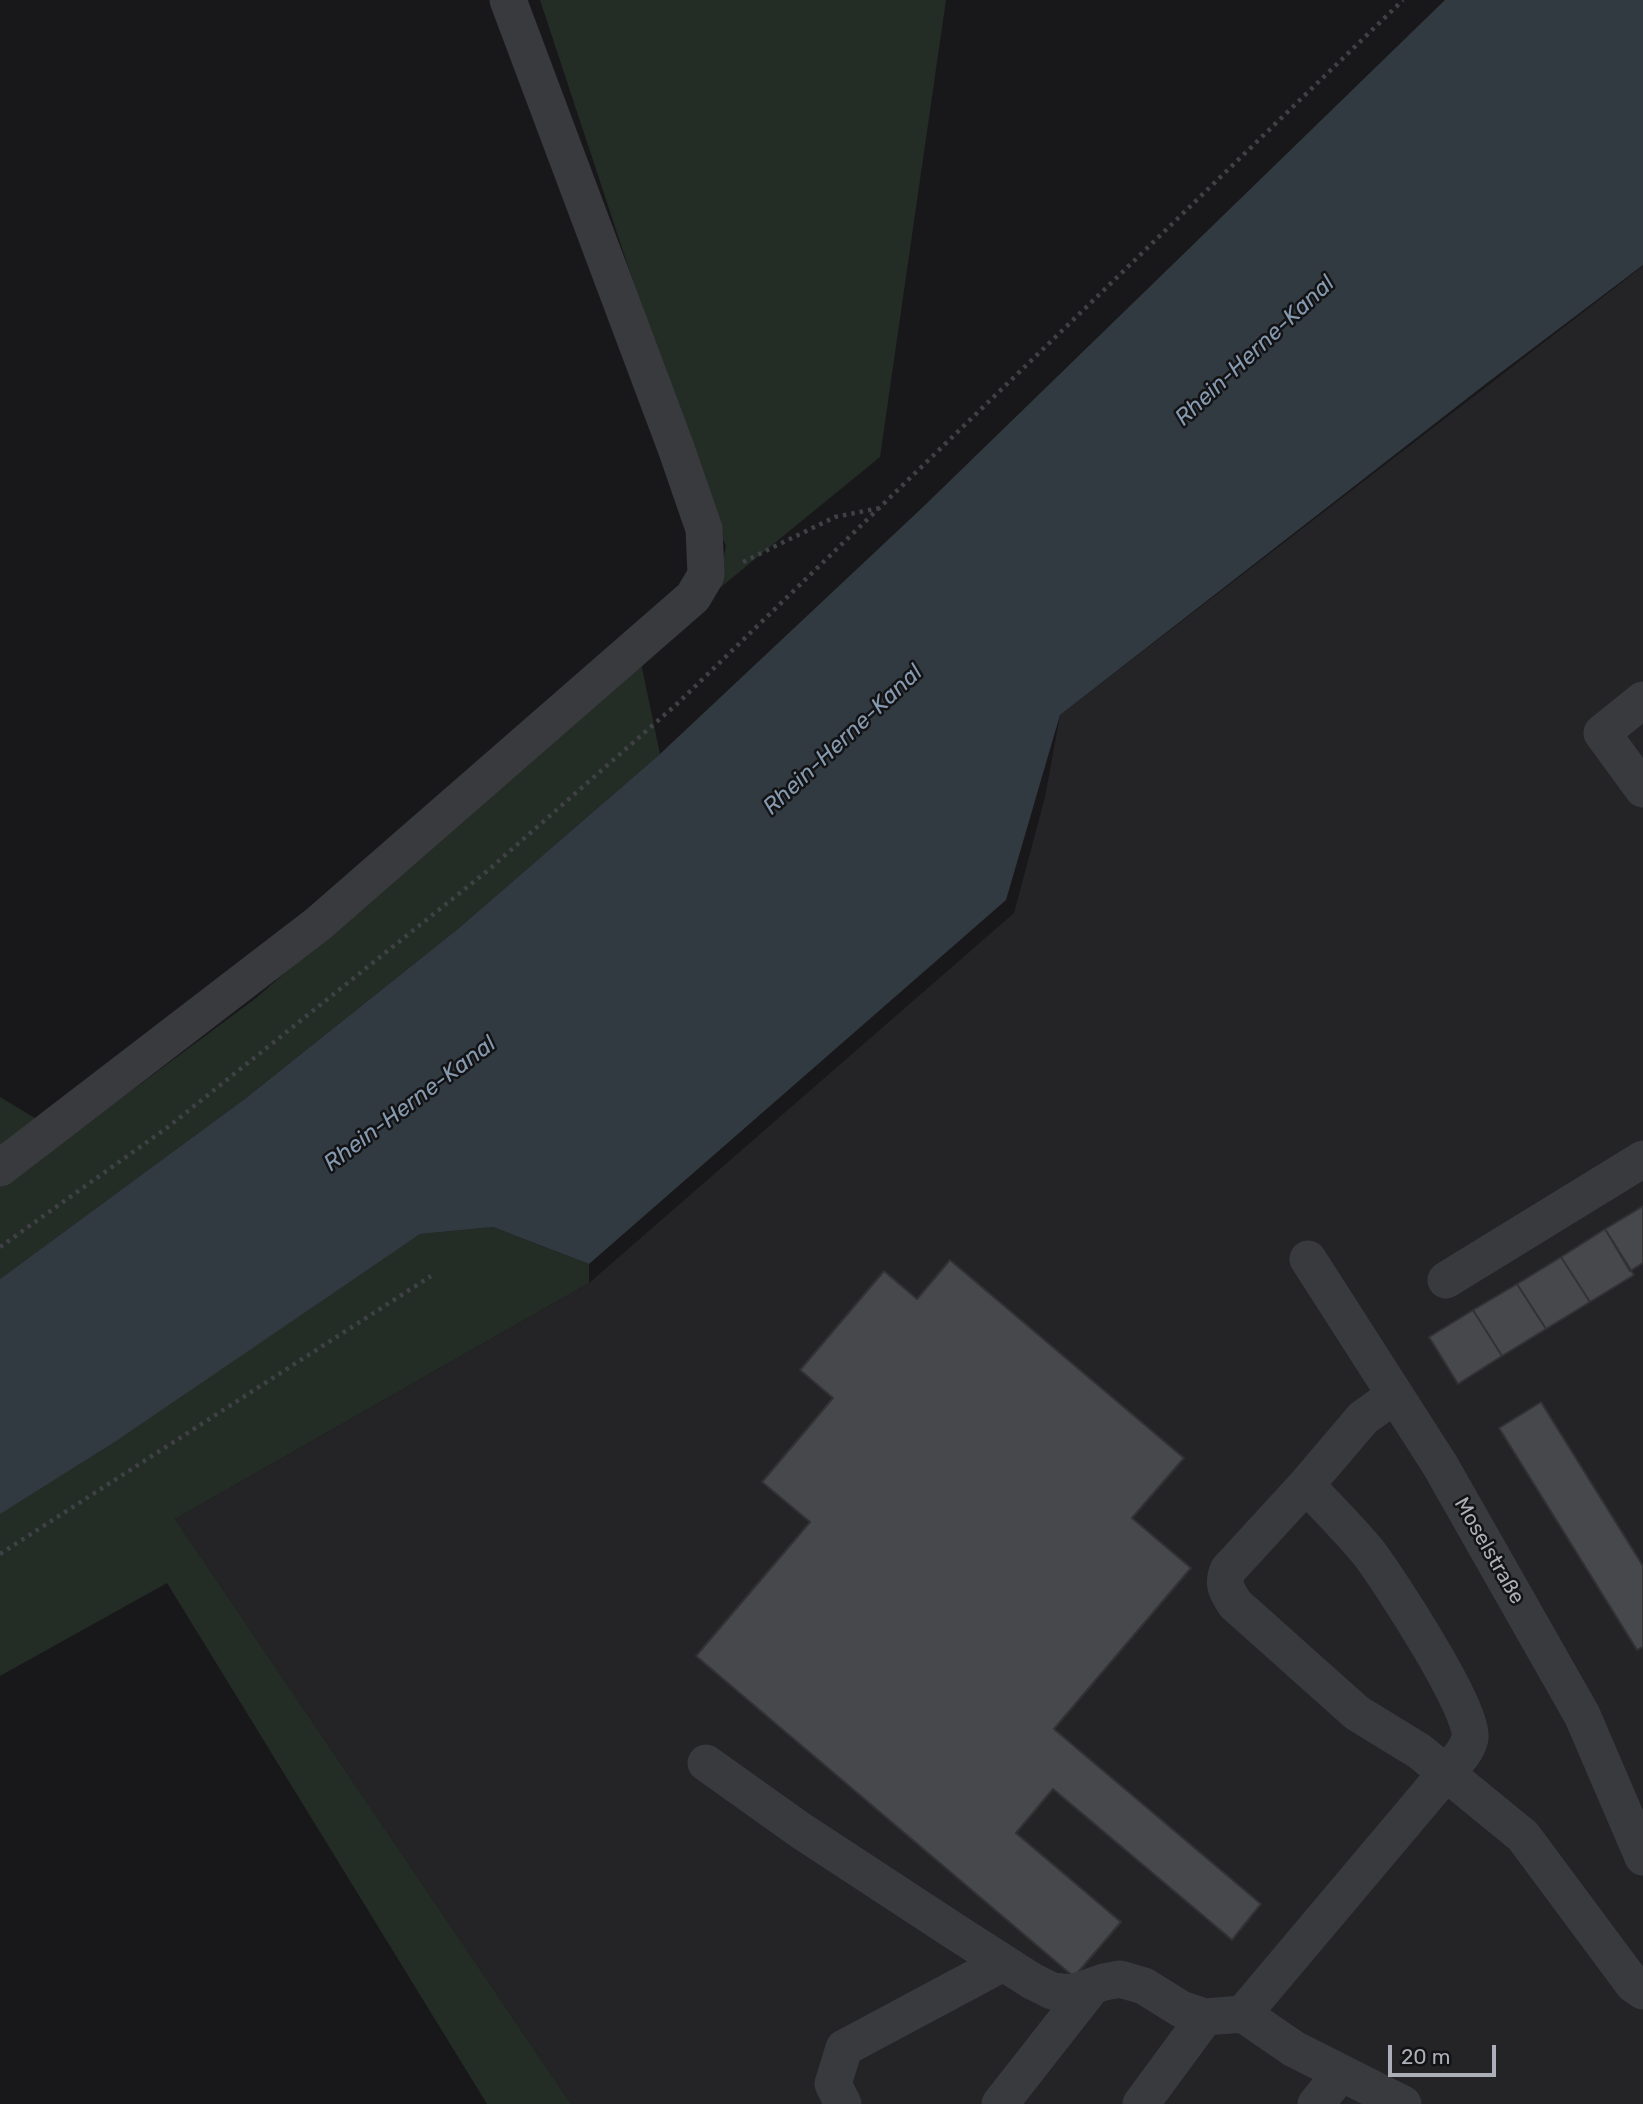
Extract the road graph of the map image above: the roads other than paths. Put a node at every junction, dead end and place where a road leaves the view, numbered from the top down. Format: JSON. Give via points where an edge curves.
{"nodes":[{"id":1,"x":508,"y":0,"type":"edge"},
{"id":2,"x":1643,"y":700,"type":"edge"},
{"id":3,"x":1643,"y":789,"type":"edge"},
{"id":4,"x":1643,"y":1158,"type":"edge"},
{"id":5,"x":0,"y":1168,"type":"edge"},
{"id":6,"x":1308,"y":1259,"type":"dead end"},
{"id":7,"x":1446,"y":1280,"type":"dead end"},
{"id":8,"x":1395,"y":1395,"type":"junction"},
{"id":9,"x":1306,"y":1485,"type":"junction"},
{"id":10,"x":706,"y":1763,"type":"dead end"},
{"id":11,"x":1446,"y":1773,"type":"junction"},
{"id":12,"x":1629,"y":1790,"type":"edge"},
{"id":13,"x":1643,"y":1857,"type":"edge"},
{"id":14,"x":1003,"y":1963,"type":"junction"},
{"id":15,"x":1090,"y":1989,"type":"junction"},
{"id":16,"x":1643,"y":1991,"type":"edge"},
{"id":17,"x":1243,"y":2014,"type":"junction"},
{"id":18,"x":1205,"y":2017,"type":"junction"},
{"id":19,"x":1341,"y":2073,"type":"junction"},
{"id":20,"x":843,"y":2104,"type":"edge"},
{"id":21,"x":1000,"y":2104,"type":"edge"},
{"id":22,"x":1141,"y":2104,"type":"edge"},
{"id":23,"x":1316,"y":2104,"type":"edge"},
{"id":24,"x":1403,"y":2104,"type":"edge"}],
"edges":[{"from":1,"to":5,"type":"street","via":[[680,459],[704,529],[706,575],[693,597],[318,924]]},
{"from":2,"to":3,"type":"street","via":[[1602,733]]},
{"from":4,"to":7,"type":"street"},
{"from":6,"to":8,"type":"street","name":"Moselstraße"},
{"from":8,"to":9,"type":"street","via":[[1363,1418]]},
{"from":8,"to":12,"type":"street","name":"Moselstraße"},
{"from":9,"to":11,"type":"street","via":[[1368,1553],[1448,1678],[1470,1725],[1470,1739]]},
{"from":9,"to":11,"type":"street","via":[[1228,1570],[1226,1590],[1235,1604],[1357,1713]]},
{"from":10,"to":14,"type":"street"},
{"from":11,"to":16,"type":"street","via":[[1523,1836],[1633,1984]]},
{"from":11,"to":17,"type":"street"},
{"from":12,"to":13,"type":"street","name":"Moselstraße"},
{"from":14,"to":15,"type":"street","via":[[1052,1991]]},
{"from":14,"to":20,"type":"street","via":[[844,2048],[833,2084]]},
{"from":15,"to":18,"type":"street","via":[[1120,1979]]},
{"from":15,"to":21,"type":"street"},
{"from":17,"to":18,"type":"street"},
{"from":17,"to":19,"type":"street","via":[[1294,2049]]},
{"from":18,"to":22,"type":"street"},
{"from":19,"to":23,"type":"street"},
{"from":19,"to":24,"type":"street"}]}
